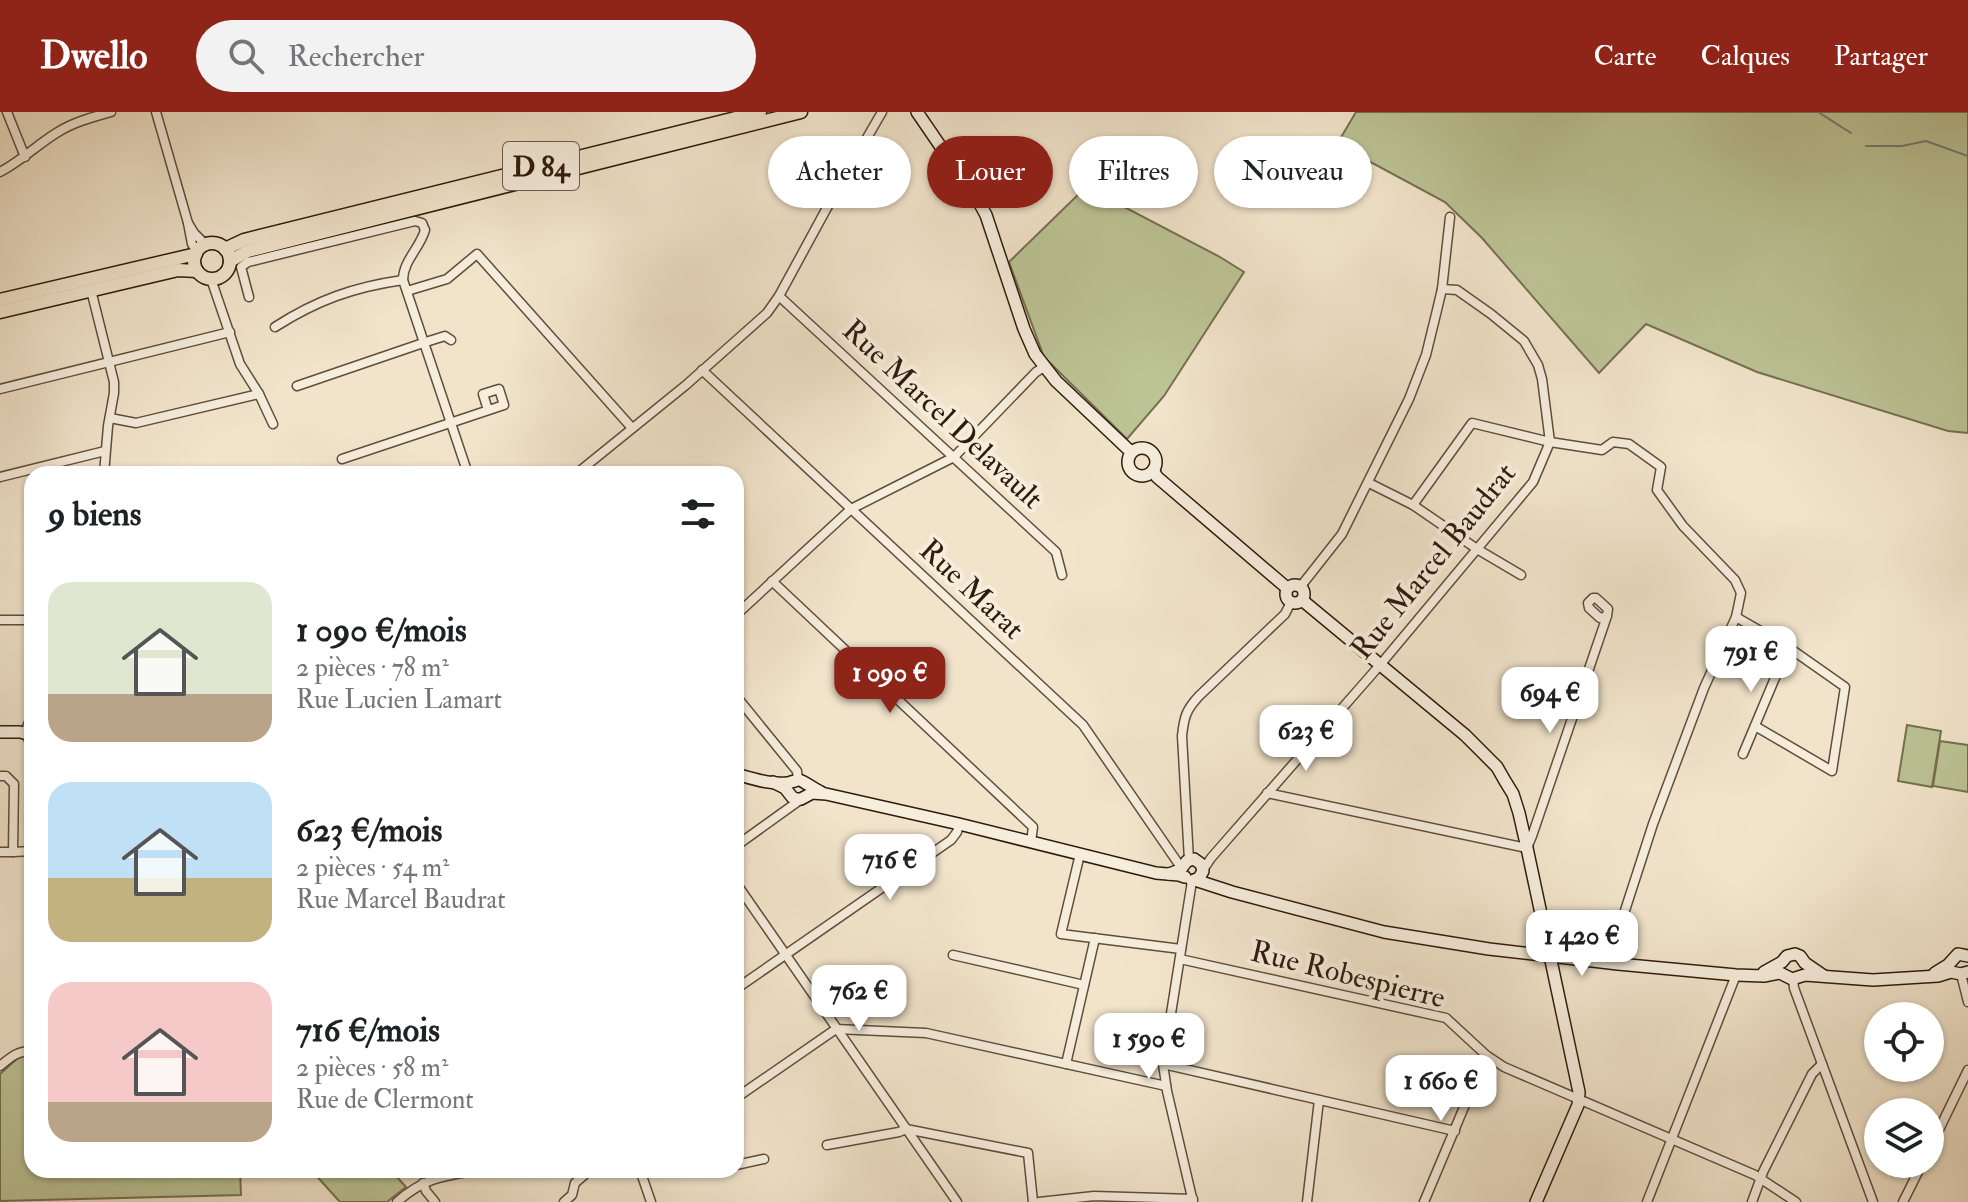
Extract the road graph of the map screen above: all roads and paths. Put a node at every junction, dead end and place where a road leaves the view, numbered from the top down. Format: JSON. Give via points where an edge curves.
{"nodes":[{"id":1,"x":7,"y":112,"type":"edge"},
{"id":2,"x":111,"y":112,"type":"edge"},
{"id":3,"x":156,"y":112,"type":"edge"},
{"id":4,"x":760,"y":112,"type":"edge"},
{"id":5,"x":801,"y":112,"type":"edge"},
{"id":6,"x":882,"y":112,"type":"edge"},
{"id":7,"x":917,"y":112,"type":"edge"},
{"id":8,"x":25,"y":157,"type":"junction"},
{"id":9,"x":0,"y":172,"type":"edge"},
{"id":10,"x":1450,"y":217,"type":"dead end"},
{"id":11,"x":200,"y":250,"type":"junction"},
{"id":12,"x":227,"y":255,"type":"junction"},
{"id":13,"x":197,"y":271,"type":"junction"},
{"id":14,"x":211,"y":279,"type":"junction"},
{"id":15,"x":403,"y":280,"type":"junction"},
{"id":16,"x":1442,"y":289,"type":"junction"},
{"id":17,"x":91,"y":290,"type":"junction"},
{"id":18,"x":407,"y":291,"type":"junction"},
{"id":19,"x":779,"y":296,"type":"junction"},
{"id":20,"x":249,"y":297,"type":"dead end"},
{"id":21,"x":0,"y":300,"type":"edge"},
{"id":22,"x":0,"y":312,"type":"edge"},
{"id":23,"x":275,"y":327,"type":"dead end"},
{"id":24,"x":230,"y":332,"type":"junction"},
{"id":25,"x":451,"y":340,"type":"dead end"},
{"id":26,"x":425,"y":342,"type":"junction"},
{"id":27,"x":109,"y":361,"type":"junction"},
{"id":28,"x":1044,"y":367,"type":"junction"},
{"id":29,"x":702,"y":370,"type":"junction"},
{"id":30,"x":297,"y":386,"type":"dead end"},
{"id":31,"x":0,"y":389,"type":"edge"},
{"id":32,"x":259,"y":394,"type":"junction"},
{"id":33,"x":488,"y":410,"type":"dead end"},
{"id":34,"x":110,"y":418,"type":"junction"},
{"id":35,"x":451,"y":422,"type":"junction"},
{"id":36,"x":273,"y":424,"type":"dead end"},
{"id":37,"x":632,"y":428,"type":"junction"},
{"id":38,"x":1550,"y":442,"type":"junction"},
{"id":39,"x":105,"y":451,"type":"junction"},
{"id":40,"x":1131,"y":452,"type":"junction"},
{"id":41,"x":954,"y":457,"type":"junction"},
{"id":42,"x":342,"y":459,"type":"dead end"},
{"id":43,"x":44,"y":466,"type":"edge"},
{"id":44,"x":104,"y":466,"type":"edge"},
{"id":45,"x":465,"y":466,"type":"edge"},
{"id":46,"x":592,"y":466,"type":"edge"},
{"id":47,"x":1153,"y":470,"type":"junction"},
{"id":48,"x":24,"y":471,"type":"edge"},
{"id":49,"x":0,"y":477,"type":"edge"},
{"id":50,"x":1369,"y":483,"type":"junction"},
{"id":51,"x":1413,"y":505,"type":"junction"},
{"id":52,"x":851,"y":509,"type":"junction"},
{"id":53,"x":1477,"y":549,"type":"junction"},
{"id":54,"x":1062,"y":575,"type":"dead end"},
{"id":55,"x":1521,"y":575,"type":"dead end"},
{"id":56,"x":772,"y":581,"type":"junction"},
{"id":57,"x":1301,"y":586,"type":"junction"},
{"id":58,"x":1287,"y":588,"type":"junction"},
{"id":59,"x":1296,"y":601,"type":"junction"},
{"id":60,"x":744,"y":607,"type":"edge"},
{"id":61,"x":1607,"y":616,"type":"dead end"},
{"id":62,"x":1736,"y":617,"type":"junction"},
{"id":63,"x":0,"y":620,"type":"edge"},
{"id":64,"x":24,"y":620,"type":"edge"},
{"id":65,"x":1788,"y":647,"type":"junction"},
{"id":66,"x":1380,"y":665,"type":"junction"},
{"id":67,"x":744,"y":706,"type":"edge"},
{"id":68,"x":1755,"y":726,"type":"junction"},
{"id":69,"x":1743,"y":754,"type":"dead end"},
{"id":70,"x":0,"y":776,"type":"edge"},
{"id":71,"x":744,"y":776,"type":"edge"},
{"id":72,"x":797,"y":792,"type":"junction"},
{"id":73,"x":1267,"y":793,"type":"junction"},
{"id":74,"x":959,"y":824,"type":"junction"},
{"id":75,"x":744,"y":839,"type":"edge"},
{"id":76,"x":1031,"y":842,"type":"junction"},
{"id":77,"x":1527,"y":848,"type":"junction"},
{"id":78,"x":24,"y":851,"type":"edge"},
{"id":79,"x":0,"y":852,"type":"edge"},
{"id":80,"x":13,"y":852,"type":"junction"},
{"id":81,"x":1080,"y":854,"type":"junction"},
{"id":82,"x":1189,"y":870,"type":"junction"},
{"id":83,"x":744,"y":894,"type":"edge"},
{"id":84,"x":1095,"y":938,"type":"junction"},
{"id":85,"x":786,"y":954,"type":"junction"},
{"id":86,"x":1181,"y":954,"type":"junction"},
{"id":87,"x":953,"y":955,"type":"dead end"},
{"id":88,"x":1968,"y":956,"type":"edge"},
{"id":89,"x":1551,"y":957,"type":"junction"},
{"id":90,"x":1782,"y":962,"type":"junction"},
{"id":91,"x":1608,"y":963,"type":"junction"},
{"id":92,"x":1805,"y":963,"type":"junction"},
{"id":93,"x":1959,"y":970,"type":"edge"},
{"id":94,"x":1736,"y":975,"type":"junction"},
{"id":95,"x":1756,"y":976,"type":"junction"},
{"id":96,"x":1793,"y":977,"type":"junction"},
{"id":97,"x":1831,"y":977,"type":"junction"},
{"id":98,"x":744,"y":983,"type":"edge"},
{"id":99,"x":1084,"y":985,"type":"junction"},
{"id":100,"x":1968,"y":1002,"type":"edge"},
{"id":101,"x":836,"y":1029,"type":"junction"},
{"id":102,"x":24,"y":1051,"type":"edge"},
{"id":103,"x":1486,"y":1055,"type":"junction"},
{"id":104,"x":1066,"y":1064,"type":"junction"},
{"id":105,"x":1163,"y":1064,"type":"junction"},
{"id":106,"x":1822,"y":1064,"type":"junction"},
{"id":107,"x":0,"y":1066,"type":"edge"},
{"id":108,"x":1968,"y":1070,"type":"edge"},
{"id":109,"x":1166,"y":1086,"type":"junction"},
{"id":110,"x":744,"y":1092,"type":"edge"},
{"id":111,"x":1578,"y":1098,"type":"junction"},
{"id":112,"x":1319,"y":1100,"type":"junction"},
{"id":113,"x":1944,"y":1119,"type":"edge"},
{"id":114,"x":906,"y":1129,"type":"junction"},
{"id":115,"x":1455,"y":1131,"type":"junction"},
{"id":116,"x":1671,"y":1139,"type":"junction"},
{"id":117,"x":827,"y":1145,"type":"dead end"},
{"id":118,"x":764,"y":1159,"type":"dead end"},
{"id":119,"x":744,"y":1163,"type":"edge"},
{"id":120,"x":436,"y":1178,"type":"edge"},
{"id":121,"x":581,"y":1178,"type":"edge"},
{"id":122,"x":643,"y":1178,"type":"edge"},
{"id":123,"x":1760,"y":1178,"type":"junction"},
{"id":124,"x":1915,"y":1178,"type":"edge"},
{"id":125,"x":423,"y":1183,"type":"junction"},
{"id":126,"x":575,"y":1198,"type":"edge"},
{"id":127,"x":1093,"y":1199,"type":"edge"},
{"id":128,"x":1193,"y":1200,"type":"edge"},
{"id":129,"x":397,"y":1202,"type":"edge"},
{"id":130,"x":435,"y":1202,"type":"edge"},
{"id":131,"x":564,"y":1202,"type":"edge"},
{"id":132,"x":651,"y":1202,"type":"edge"},
{"id":133,"x":957,"y":1202,"type":"edge"},
{"id":134,"x":1036,"y":1202,"type":"edge"},
{"id":135,"x":1307,"y":1202,"type":"edge"},
{"id":136,"x":1424,"y":1202,"type":"edge"},
{"id":137,"x":1536,"y":1202,"type":"edge"},
{"id":138,"x":1647,"y":1202,"type":"edge"},
{"id":139,"x":1752,"y":1202,"type":"edge"},
{"id":140,"x":1796,"y":1202,"type":"edge"},
{"id":141,"x":1873,"y":1202,"type":"edge"},
{"id":142,"x":1903,"y":1202,"type":"edge"}],
"edges":[{"from":1,"to":8,"type":"street"},
{"from":2,"to":8,"type":"street","via":[[58,132]]},
{"from":3,"to":11,"type":"street"},
{"from":4,"to":12,"type":"main road","number":"D 84","via":[[244,240]]},
{"from":5,"to":12,"type":"main road","number":"D 84"},
{"from":6,"to":19,"type":"street"},
{"from":7,"to":28,"type":"street","via":[[986,215],[1029,344]]},
{"from":8,"to":9,"type":"street"},
{"from":10,"to":16,"type":"street"},
{"from":11,"to":12,"type":"main road","via":[[216,244]]},
{"from":11,"to":13,"type":"main road","via":[[194,259]]},
{"from":11,"to":21,"type":"main road"},
{"from":12,"to":14,"type":"main road","number":"D 84","via":[[226,272]]},
{"from":13,"to":14,"type":"main road"},
{"from":13,"to":17,"type":"main road","via":[[178,270]]},
{"from":14,"to":24,"type":"street"},
{"from":15,"to":18,"type":"street"},
{"from":15,"to":20,"type":"street","via":[[425,230],[415,221],[248,262],[241,267]]},
{"from":15,"to":23,"type":"street","via":[[335,295]]},
{"from":16,"to":38,"type":"street","via":[[1457,290],[1524,341],[1542,379]]},
{"from":16,"to":50,"type":"street","via":[[1426,355]]},
{"from":17,"to":22,"type":"main road"},
{"from":17,"to":27,"type":"street"},
{"from":18,"to":26,"type":"street"},
{"from":18,"to":37,"type":"street","via":[[447,279],[477,254]]},
{"from":19,"to":29,"type":"street","via":[[752,328]]},
{"from":19,"to":41,"type":"street","name":"Rue Marcel Delavault"},
{"from":24,"to":27,"type":"street"},
{"from":24,"to":32,"type":"street","via":[[240,364]]},
{"from":25,"to":26,"type":"street","via":[[445,336]]},
{"from":26,"to":30,"type":"street"},
{"from":26,"to":35,"type":"street"},
{"from":27,"to":31,"type":"street"},
{"from":27,"to":34,"type":"street","via":[[114,393]]},
{"from":28,"to":40,"type":"street"},
{"from":28,"to":41,"type":"street"},
{"from":29,"to":37,"type":"street"},
{"from":29,"to":52,"type":"street","name":"Rue Marat"},
{"from":32,"to":34,"type":"street","via":[[136,423]]},
{"from":32,"to":36,"type":"street"},
{"from":33,"to":35,"type":"street"},
{"from":34,"to":39,"type":"street"},
{"from":35,"to":42,"type":"street"},
{"from":35,"to":45,"type":"street"},
{"from":37,"to":46,"type":"street"},
{"from":38,"to":51,"type":"street","via":[[1472,423]]},
{"from":38,"to":53,"type":"street","name":"Rue Marcel Baudrat","via":[[1533,482]]},
{"from":38,"to":62,"type":"street","via":[[1602,450],[1613,442],[1629,444],[1661,467],[1657,490],[1735,580],[1741,593]]},
{"from":39,"to":43,"type":"street"},
{"from":39,"to":44,"type":"street"},
{"from":40,"to":47,"type":"street","via":[[1150,451],[1156,462]]},
{"from":40,"to":47,"type":"street","via":[[1132,472],[1145,475]]},
{"from":41,"to":52,"type":"street"},
{"from":41,"to":54,"type":"street","name":"Rue Marcel Delavault","via":[[1056,552]]},
{"from":47,"to":58,"type":"street"},
{"from":48,"to":49,"type":"street"},
{"from":50,"to":51,"type":"street"},
{"from":50,"to":57,"type":"street","via":[[1342,534]]},
{"from":51,"to":53,"type":"street"},
{"from":52,"to":56,"type":"street"},
{"from":52,"to":82,"type":"street","name":"Rue Marat","via":[[1083,725]]},
{"from":53,"to":55,"type":"street"},
{"from":53,"to":66,"type":"street","name":"Rue Marcel Baudrat"},
{"from":56,"to":60,"type":"street"},
{"from":56,"to":76,"type":"street","via":[[1033,827]]},
{"from":57,"to":58,"type":"street"},
{"from":57,"to":59,"type":"street","via":[[1304,592]]},
{"from":58,"to":59,"type":"street","via":[[1285,594]]},
{"from":59,"to":66,"type":"street"},
{"from":59,"to":82,"type":"street","via":[[1184,717]]},
{"from":61,"to":77,"type":"street"},
{"from":62,"to":65,"type":"street"},
{"from":62,"to":91,"type":"street","via":[[1658,810]]},
{"from":63,"to":64,"type":"street"},
{"from":65,"to":68,"type":"street"},
{"from":65,"to":68,"type":"street","via":[[1845,687],[1832,771]]},
{"from":66,"to":73,"type":"street","name":"Rue Marcel Baudrat"},
{"from":66,"to":77,"type":"street","via":[[1497,767],[1513,794]]},
{"from":67,"to":72,"type":"street","via":[[797,771]]},
{"from":68,"to":69,"type":"street"},
{"from":70,"to":80,"type":"street","via":[[14,784]]},
{"from":71,"to":72,"type":"street"},
{"from":72,"to":74,"type":"street"},
{"from":72,"to":75,"type":"street"},
{"from":73,"to":77,"type":"street"},
{"from":73,"to":82,"type":"street","name":"Rue Marcel Baudrat"},
{"from":74,"to":76,"type":"street"},
{"from":74,"to":85,"type":"street","via":[[951,840]]},
{"from":76,"to":81,"type":"street"},
{"from":77,"to":89,"type":"street"},
{"from":78,"to":80,"type":"street"},
{"from":79,"to":80,"type":"street"},
{"from":81,"to":82,"type":"street","via":[[1156,873]]},
{"from":81,"to":84,"type":"street","name":"Rue Robespierre","via":[[1061,934]]},
{"from":82,"to":86,"type":"street"},
{"from":82,"to":89,"type":"street","via":[[1216,887],[1394,934]]},
{"from":83,"to":85,"type":"street"},
{"from":84,"to":86,"type":"street","name":"Rue Robespierre"},
{"from":84,"to":99,"type":"street"},
{"from":85,"to":98,"type":"street"},
{"from":85,"to":101,"type":"street"},
{"from":86,"to":103,"type":"street","name":"Rue Robespierre","via":[[1446,1018]]},
{"from":86,"to":105,"type":"street"},
{"from":87,"to":99,"type":"street"},
{"from":88,"to":93,"type":"street","via":[[1958,954]]},
{"from":89,"to":91,"type":"street"},
{"from":89,"to":111,"type":"street"},
{"from":90,"to":92,"type":"street","via":[[1792,954]]},
{"from":90,"to":95,"type":"street"},
{"from":90,"to":96,"type":"street","via":[[1781,968]]},
{"from":91,"to":94,"type":"street"},
{"from":92,"to":96,"type":"street","via":[[1805,970]]},
{"from":92,"to":97,"type":"street"},
{"from":93,"to":97,"type":"street"},
{"from":93,"to":100,"type":"street"},
{"from":94,"to":95,"type":"street"},
{"from":94,"to":116,"type":"street"},
{"from":95,"to":96,"type":"street"},
{"from":96,"to":97,"type":"street"},
{"from":96,"to":106,"type":"street"},
{"from":99,"to":104,"type":"street"},
{"from":101,"to":104,"type":"street","via":[[926,1033]]},
{"from":101,"to":110,"type":"street"},
{"from":101,"to":114,"type":"street"},
{"from":102,"to":107,"type":"street"},
{"from":103,"to":111,"type":"street","name":"Rue Robespierre"},
{"from":103,"to":115,"type":"street"},
{"from":104,"to":109,"type":"street"},
{"from":105,"to":109,"type":"street"},
{"from":105,"to":112,"type":"street"},
{"from":106,"to":123,"type":"street","via":[[1812,1074]]},
{"from":106,"to":141,"type":"street"},
{"from":108,"to":113,"type":"street"},
{"from":109,"to":128,"type":"street"},
{"from":111,"to":116,"type":"street","name":"Rue Robespierre"},
{"from":111,"to":137,"type":"street"},
{"from":112,"to":115,"type":"street"},
{"from":112,"to":135,"type":"street"},
{"from":114,"to":117,"type":"street"},
{"from":114,"to":133,"type":"street"},
{"from":114,"to":134,"type":"street","via":[[1028,1153]]},
{"from":115,"to":136,"type":"street"},
{"from":116,"to":123,"type":"street","name":"Rue Robespierre"},
{"from":116,"to":138,"type":"street"},
{"from":118,"to":119,"type":"street"},
{"from":120,"to":125,"type":"street"},
{"from":121,"to":126,"type":"street","via":[[575,1183]]},
{"from":122,"to":132,"type":"street"},
{"from":123,"to":139,"type":"street"},
{"from":123,"to":140,"type":"street","name":"Rue Robespierre"},
{"from":124,"to":142,"type":"street"},
{"from":125,"to":129,"type":"street"},
{"from":125,"to":130,"type":"street"},
{"from":126,"to":131,"type":"street"},
{"from":127,"to":128,"type":"street"},
{"from":127,"to":134,"type":"street"}]}
